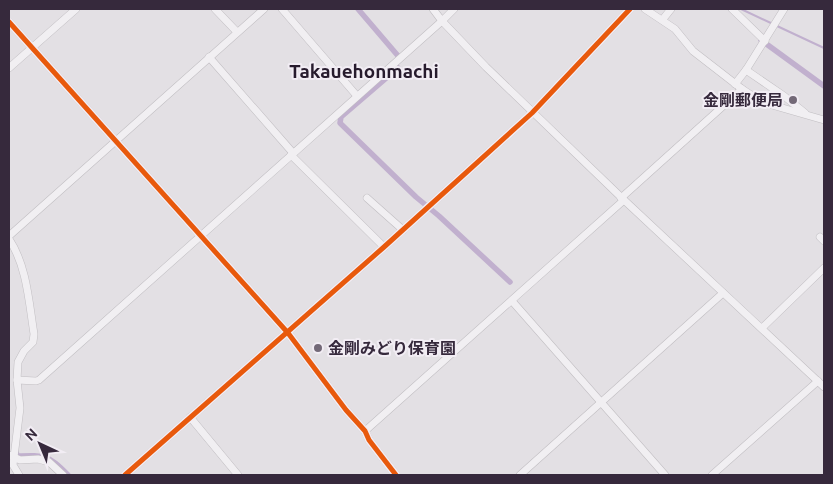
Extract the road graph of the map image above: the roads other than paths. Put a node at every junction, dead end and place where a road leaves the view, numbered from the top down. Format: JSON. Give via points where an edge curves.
{"nodes":[{"id":1,"x":76,"y":9,"type":"edge"},
{"id":2,"x":215,"y":9,"type":"edge"},
{"id":3,"x":264,"y":9,"type":"edge"},
{"id":4,"x":282,"y":9,"type":"edge"},
{"id":5,"x":433,"y":9,"type":"edge"},
{"id":6,"x":454,"y":9,"type":"edge"},
{"id":7,"x":630,"y":9,"type":"edge"},
{"id":8,"x":645,"y":9,"type":"edge"},
{"id":9,"x":671,"y":9,"type":"edge"},
{"id":10,"x":732,"y":9,"type":"edge"},
{"id":11,"x":784,"y":9,"type":"edge"},
{"id":12,"x":663,"y":20,"type":"junction"},
{"id":13,"x":442,"y":21,"type":"junction"},
{"id":14,"x":9,"y":22,"type":"edge"},
{"id":15,"x":237,"y":32,"type":"junction"},
{"id":16,"x":764,"y":42,"type":"junction"},
{"id":17,"x":32,"y":48,"type":"junction"},
{"id":18,"x":209,"y":57,"type":"junction"},
{"id":19,"x":9,"y":68,"type":"edge"},
{"id":20,"x":746,"y":70,"type":"junction"},
{"id":21,"x":735,"y":84,"type":"junction"},
{"id":22,"x":742,"y":90,"type":"junction"},
{"id":23,"x":774,"y":90,"type":"junction"},
{"id":24,"x":357,"y":96,"type":"junction"},
{"id":25,"x":766,"y":104,"type":"junction"},
{"id":26,"x":532,"y":113,"type":"junction"},
{"id":27,"x":806,"y":114,"type":"junction"},
{"id":28,"x":824,"y":118,"type":"edge"},
{"id":29,"x":116,"y":141,"type":"junction"},
{"id":30,"x":292,"y":154,"type":"junction"},
{"id":31,"x":368,"y":198,"type":"dead end"},
{"id":32,"x":622,"y":199,"type":"junction"},
{"id":33,"x":403,"y":230,"type":"junction"},
{"id":34,"x":200,"y":235,"type":"junction"},
{"id":35,"x":9,"y":237,"type":"edge"},
{"id":36,"x":384,"y":247,"type":"junction"},
{"id":37,"x":824,"y":268,"type":"edge"},
{"id":38,"x":724,"y":293,"type":"junction"},
{"id":39,"x":512,"y":301,"type":"junction"},
{"id":40,"x":762,"y":328,"type":"junction"},
{"id":41,"x":288,"y":332,"type":"junction"},
{"id":42,"x":17,"y":380,"type":"junction"},
{"id":43,"x":818,"y":381,"type":"junction"},
{"id":44,"x":824,"y":387,"type":"edge"},
{"id":45,"x":600,"y":404,"type":"junction"},
{"id":46,"x":190,"y":417,"type":"junction"},
{"id":47,"x":366,"y":431,"type":"junction"},
{"id":48,"x":11,"y":456,"type":"edge"},
{"id":49,"x":19,"y":475,"type":"edge"},
{"id":50,"x":64,"y":475,"type":"edge"},
{"id":51,"x":125,"y":475,"type":"edge"},
{"id":52,"x":238,"y":475,"type":"edge"},
{"id":53,"x":396,"y":475,"type":"edge"},
{"id":54,"x":520,"y":475,"type":"edge"},
{"id":55,"x":665,"y":475,"type":"edge"},
{"id":56,"x":712,"y":475,"type":"edge"}],
"edges":[{"from":1,"to":17,"type":"street"},
{"from":2,"to":15,"type":"street"},
{"from":3,"to":15,"type":"street"},
{"from":4,"to":24,"type":"street"},
{"from":5,"to":13,"type":"street"},
{"from":6,"to":13,"type":"street"},
{"from":7,"to":26,"type":"street"},
{"from":8,"to":12,"type":"street"},
{"from":9,"to":12,"type":"street"},
{"from":10,"to":16,"type":"street"},
{"from":11,"to":16,"type":"street"},
{"from":12,"to":21,"type":"street","via":[[693,51]]},
{"from":13,"to":24,"type":"street"},
{"from":13,"to":26,"type":"street"},
{"from":14,"to":17,"type":"street"},
{"from":15,"to":18,"type":"street"},
{"from":16,"to":20,"type":"street"},
{"from":17,"to":19,"type":"street"},
{"from":17,"to":29,"type":"street"},
{"from":18,"to":29,"type":"street"},
{"from":18,"to":30,"type":"street"},
{"from":20,"to":21,"type":"street"},
{"from":20,"to":23,"type":"street"},
{"from":21,"to":22,"type":"street"},
{"from":22,"to":25,"type":"street"},
{"from":22,"to":32,"type":"street"},
{"from":23,"to":25,"type":"street"},
{"from":23,"to":27,"type":"street"},
{"from":24,"to":30,"type":"street"},
{"from":25,"to":27,"type":"street"},
{"from":26,"to":32,"type":"street"},
{"from":26,"to":33,"type":"street"},
{"from":27,"to":28,"type":"street"},
{"from":29,"to":34,"type":"street"},
{"from":29,"to":35,"type":"street"},
{"from":30,"to":34,"type":"street"},
{"from":30,"to":36,"type":"street"},
{"from":31,"to":33,"type":"street"},
{"from":32,"to":38,"type":"street"},
{"from":32,"to":39,"type":"street"},
{"from":33,"to":36,"type":"street"},
{"from":34,"to":41,"type":"street"},
{"from":34,"to":42,"type":"street","via":[[39,380]]},
{"from":35,"to":42,"type":"street","via":[[21,266],[34,334],[33,342],[18,362]]},
{"from":36,"to":41,"type":"street"},
{"from":37,"to":40,"type":"street"},
{"from":38,"to":40,"type":"street"},
{"from":38,"to":45,"type":"street"},
{"from":39,"to":45,"type":"street"},
{"from":39,"to":47,"type":"street"},
{"from":40,"to":43,"type":"street"},
{"from":41,"to":46,"type":"street"},
{"from":41,"to":47,"type":"street","via":[[346,410]]},
{"from":42,"to":48,"type":"street","via":[[20,408]]},
{"from":43,"to":44,"type":"street"},
{"from":43,"to":56,"type":"street"},
{"from":45,"to":54,"type":"street"},
{"from":45,"to":55,"type":"street"},
{"from":46,"to":51,"type":"street"},
{"from":46,"to":52,"type":"street"},
{"from":47,"to":53,"type":"street","via":[[369,440]]},
{"from":48,"to":49,"type":"street"},
{"from":48,"to":50,"type":"street","via":[[20,460],[49,462]]}]}
